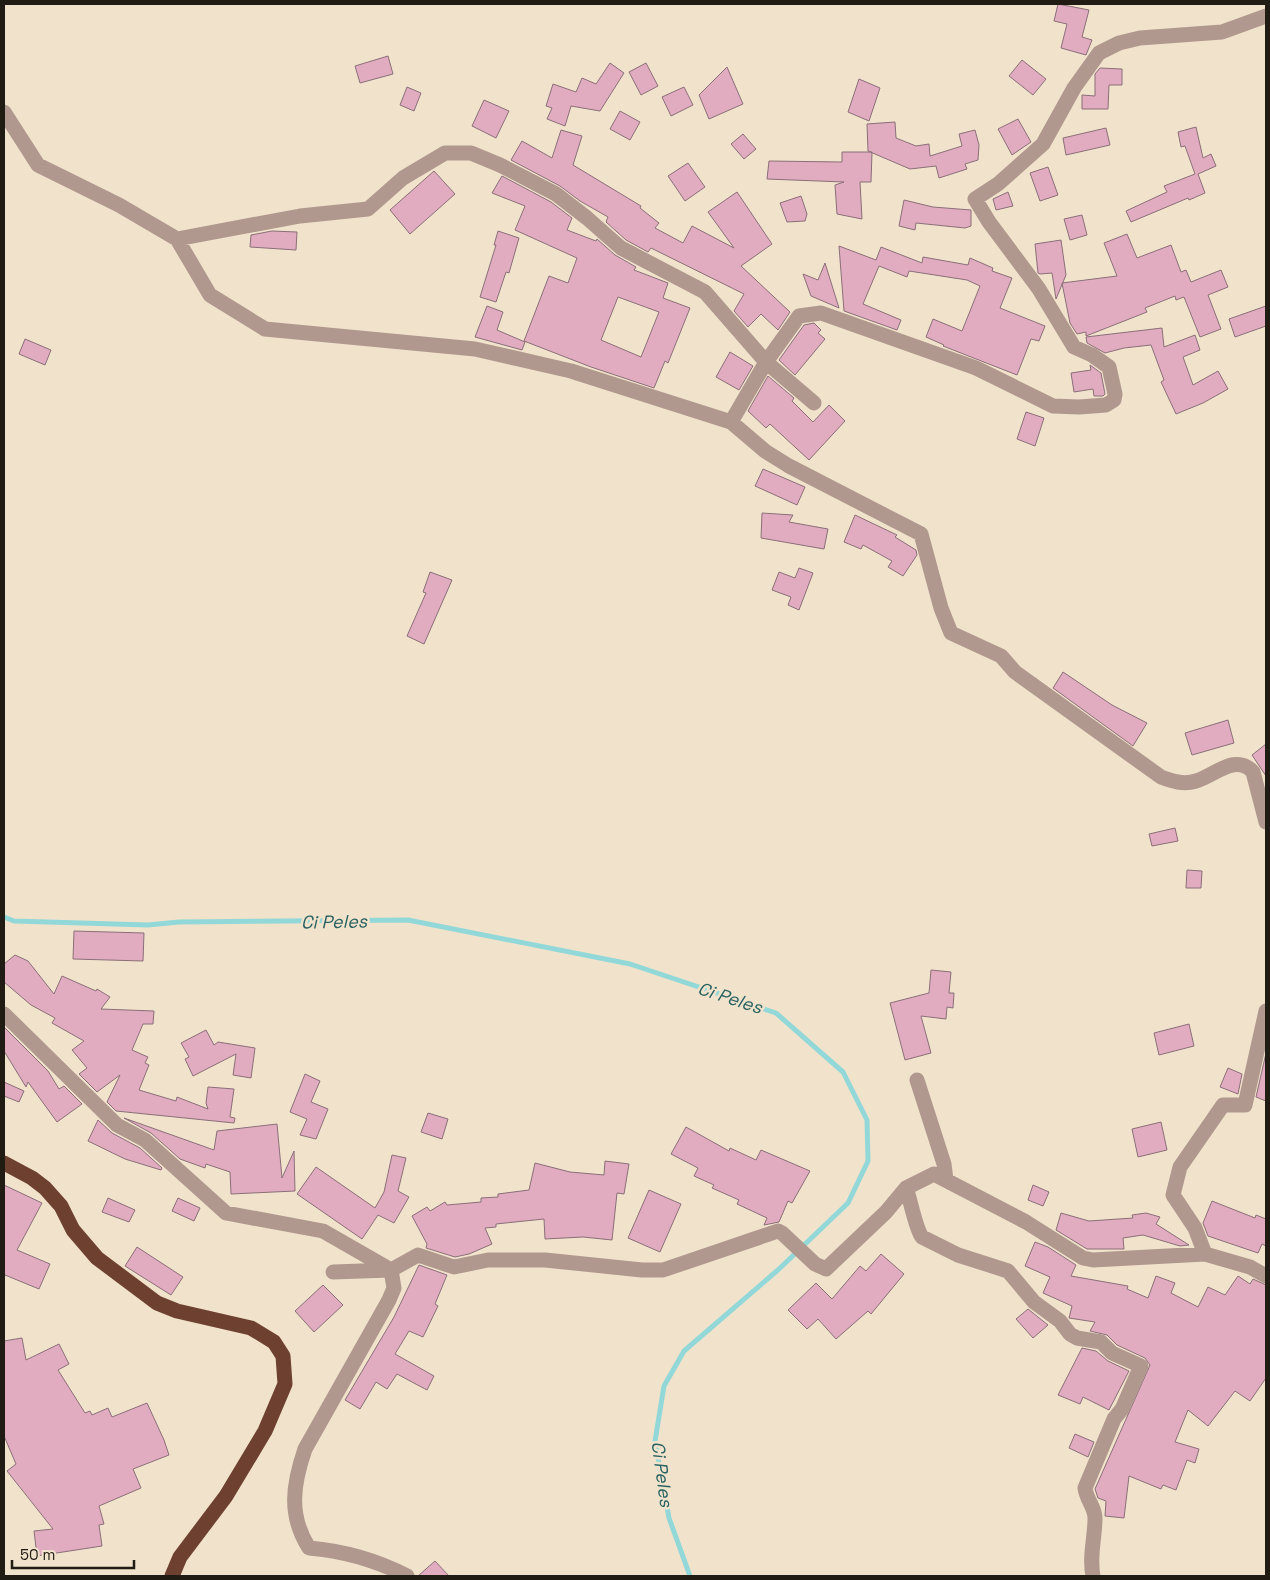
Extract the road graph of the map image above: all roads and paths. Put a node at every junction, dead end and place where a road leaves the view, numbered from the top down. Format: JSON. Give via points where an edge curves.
{"nodes":[{"id":1,"x":1266,"y":16,"type":"edge"},
{"id":2,"x":4,"y":112,"type":"edge"},
{"id":3,"x":177,"y":239,"type":"junction"},
{"id":4,"x":766,"y":362,"type":"junction"},
{"id":5,"x":814,"y":403,"type":"dead end"},
{"id":6,"x":731,"y":422,"type":"junction"},
{"id":7,"x":1266,"y":822,"type":"edge"},
{"id":8,"x":1266,"y":1011,"type":"edge"},
{"id":9,"x":4,"y":1014,"type":"edge"},
{"id":10,"x":917,"y":1080,"type":"dead end"},
{"id":11,"x":4,"y":1163,"type":"edge"},
{"id":12,"x":946,"y":1180,"type":"junction"},
{"id":13,"x":906,"y":1188,"type":"junction"},
{"id":14,"x":1205,"y":1254,"type":"junction"},
{"id":15,"x":392,"y":1270,"type":"junction"},
{"id":16,"x":333,"y":1272,"type":"dead end"},
{"id":17,"x":1266,"y":1276,"type":"edge"},
{"id":18,"x":172,"y":1576,"type":"edge"},
{"id":19,"x":408,"y":1576,"type":"edge"},
{"id":20,"x":1093,"y":1576,"type":"edge"}],
"edges":[{"from":1,"to":4,"type":"street","via":[[1222,32],[1140,38],[1118,43],[1099,53],[1074,88],[1044,144],[975,200],[1039,289],[1074,347],[1109,367],[1116,394],[1114,400],[1106,405],[1053,406],[976,368],[822,313],[799,316]]},
{"from":2,"to":3,"type":"street","via":[[38,165],[119,205]]},
{"from":3,"to":4,"type":"street","via":[[300,216],[368,209],[403,178],[445,153],[471,152],[556,194],[621,248],[705,292]]},
{"from":3,"to":6,"type":"street","via":[[210,295],[265,329],[475,349],[571,371]]},
{"from":4,"to":5,"type":"street"},
{"from":4,"to":6,"type":"street"},
{"from":6,"to":7,"type":"street","via":[[765,451],[789,466],[921,534],[941,608],[951,632],[1001,656],[1015,672],[1160,777],[1184,783],[1196,781],[1242,763],[1253,772]]},
{"from":8,"to":14,"type":"street","via":[[1245,1105],[1223,1106],[1180,1167],[1173,1195],[1195,1228]]},
{"from":9,"to":15,"type":"street","via":[[117,1125],[145,1140],[226,1213],[323,1231]]},
{"from":10,"to":12,"type":"street","via":[[944,1164]]},
{"from":11,"to":18,"type":"highway","via":[[45,1188],[61,1206],[73,1230],[97,1258],[157,1303],[177,1312],[251,1328],[274,1342],[283,1356],[285,1384],[265,1431],[226,1496],[180,1558]]},
{"from":12,"to":13,"type":"street","via":[[930,1174]]},
{"from":12,"to":14,"type":"street","via":[[1026,1222],[1083,1258]]},
{"from":13,"to":15,"type":"street","via":[[828,1268],[815,1264],[782,1232],[774,1232],[663,1270],[545,1260],[488,1260],[454,1266],[418,1255]]},
{"from":13,"to":20,"type":"street","via":[[922,1237],[958,1254],[1008,1271],[1034,1302],[1060,1321],[1070,1334],[1101,1342],[1112,1353],[1141,1366],[1085,1488],[1095,1516]]},
{"from":14,"to":17,"type":"street","via":[[1250,1267]]},
{"from":15,"to":16,"type":"street"},
{"from":15,"to":19,"type":"street","via":[[394,1288],[389,1300],[305,1450],[297,1473],[294,1513],[309,1548],[364,1557]]}]}
